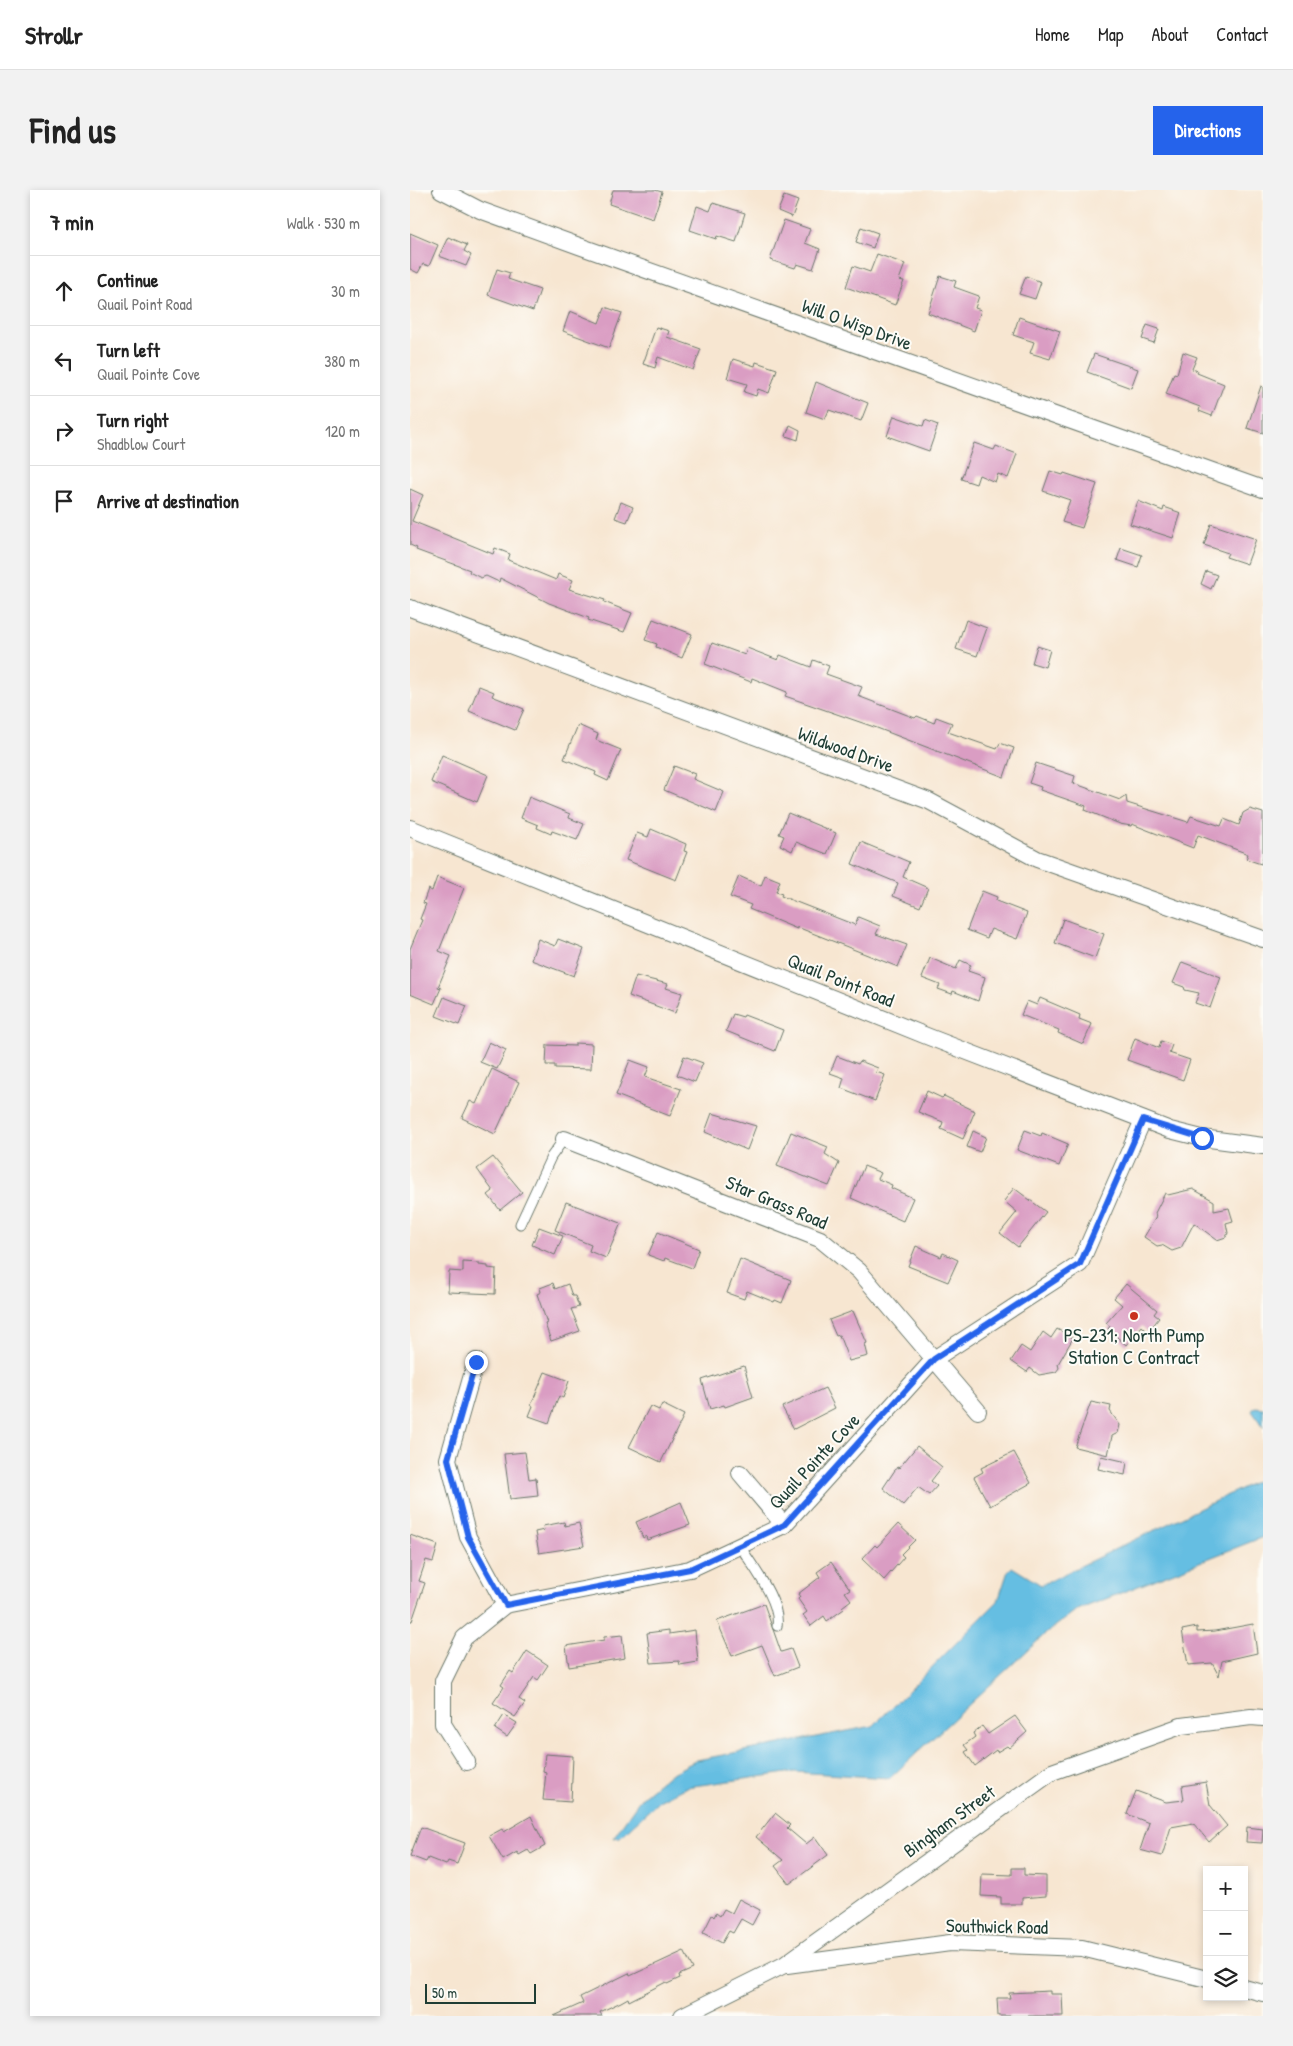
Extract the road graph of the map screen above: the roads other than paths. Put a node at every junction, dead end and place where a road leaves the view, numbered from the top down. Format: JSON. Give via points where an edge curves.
{"nodes":[{"id":1,"x":441,"y":190,"type":"edge"},
{"id":2,"x":1263,"y":489,"type":"edge"},
{"id":3,"x":410,"y":608,"type":"edge"},
{"id":4,"x":410,"y":828,"type":"edge"},
{"id":5,"x":1263,"y":939,"type":"edge"},
{"id":6,"x":1143,"y":1120,"type":"junction"},
{"id":7,"x":564,"y":1139,"type":"joint"},
{"id":8,"x":1263,"y":1146,"type":"edge"},
{"id":9,"x":520,"y":1224,"type":"dead end"},
{"id":10,"x":934,"y":1359,"type":"junction"},
{"id":11,"x":476,"y":1362,"type":"dead end"},
{"id":12,"x":978,"y":1411,"type":"dead end"},
{"id":13,"x":740,"y":1474,"type":"dead end"},
{"id":14,"x":784,"y":1525,"type":"junction"},
{"id":15,"x":740,"y":1546,"type":"junction"},
{"id":16,"x":506,"y":1605,"type":"junction"},
{"id":17,"x":777,"y":1626,"type":"dead end"},
{"id":18,"x":1263,"y":1718,"type":"edge"},
{"id":19,"x":468,"y":1762,"type":"dead end"},
{"id":20,"x":784,"y":1965,"type":"junction"},
{"id":21,"x":1203,"y":1978,"type":"edge"},
{"id":22,"x":1248,"y":1989,"type":"edge"},
{"id":23,"x":1263,"y":1993,"type":"edge"},
{"id":24,"x":682,"y":2016,"type":"edge"}],
"edges":[{"from":1,"to":2,"type":"street","name":"Will O Wisp Drive","via":[[480,210]]},
{"from":3,"to":5,"type":"street","name":"Wildwood Drive","via":[[929,801],[1037,858]]},
{"from":4,"to":6,"type":"street","name":"Quail Point Road"},
{"from":6,"to":8,"type":"street","name":"Quail Point Road","via":[[1202,1138]]},
{"from":6,"to":10,"type":"street","name":"Quail Pointe Cove","via":[[1080,1264]]},
{"from":7,"to":9,"type":"lane","via":[[551,1157]]},
{"from":7,"to":10,"type":"street","name":"Star Grass Road","via":[[820,1239],[859,1271]]},
{"from":10,"to":12,"type":"street","name":"Star Grass Road"},
{"from":10,"to":14,"type":"street","name":"Quail Pointe Cove"},
{"from":11,"to":16,"type":"street","via":[[448,1459],[468,1537]]},
{"from":13,"to":14,"type":"street"},
{"from":14,"to":15,"type":"street","name":"Quail Pointe Cove"},
{"from":15,"to":16,"type":"street","name":"Quail Pointe Cove","via":[[690,1569]]},
{"from":15,"to":17,"type":"lane","via":[[777,1608]]},
{"from":16,"to":19,"type":"street","name":"Quail Pointe Cove","via":[[464,1638],[443,1681],[443,1724]]},
{"from":18,"to":20,"type":"street","name":"Bingham Street","via":[[1181,1726],[1052,1772]]},
{"from":20,"to":21,"type":"street","name":"Southwick Road","via":[[960,1944],[1082,1948]]},
{"from":20,"to":24,"type":"street","name":"Bingham Street"},
{"from":22,"to":23,"type":"street"}]}
